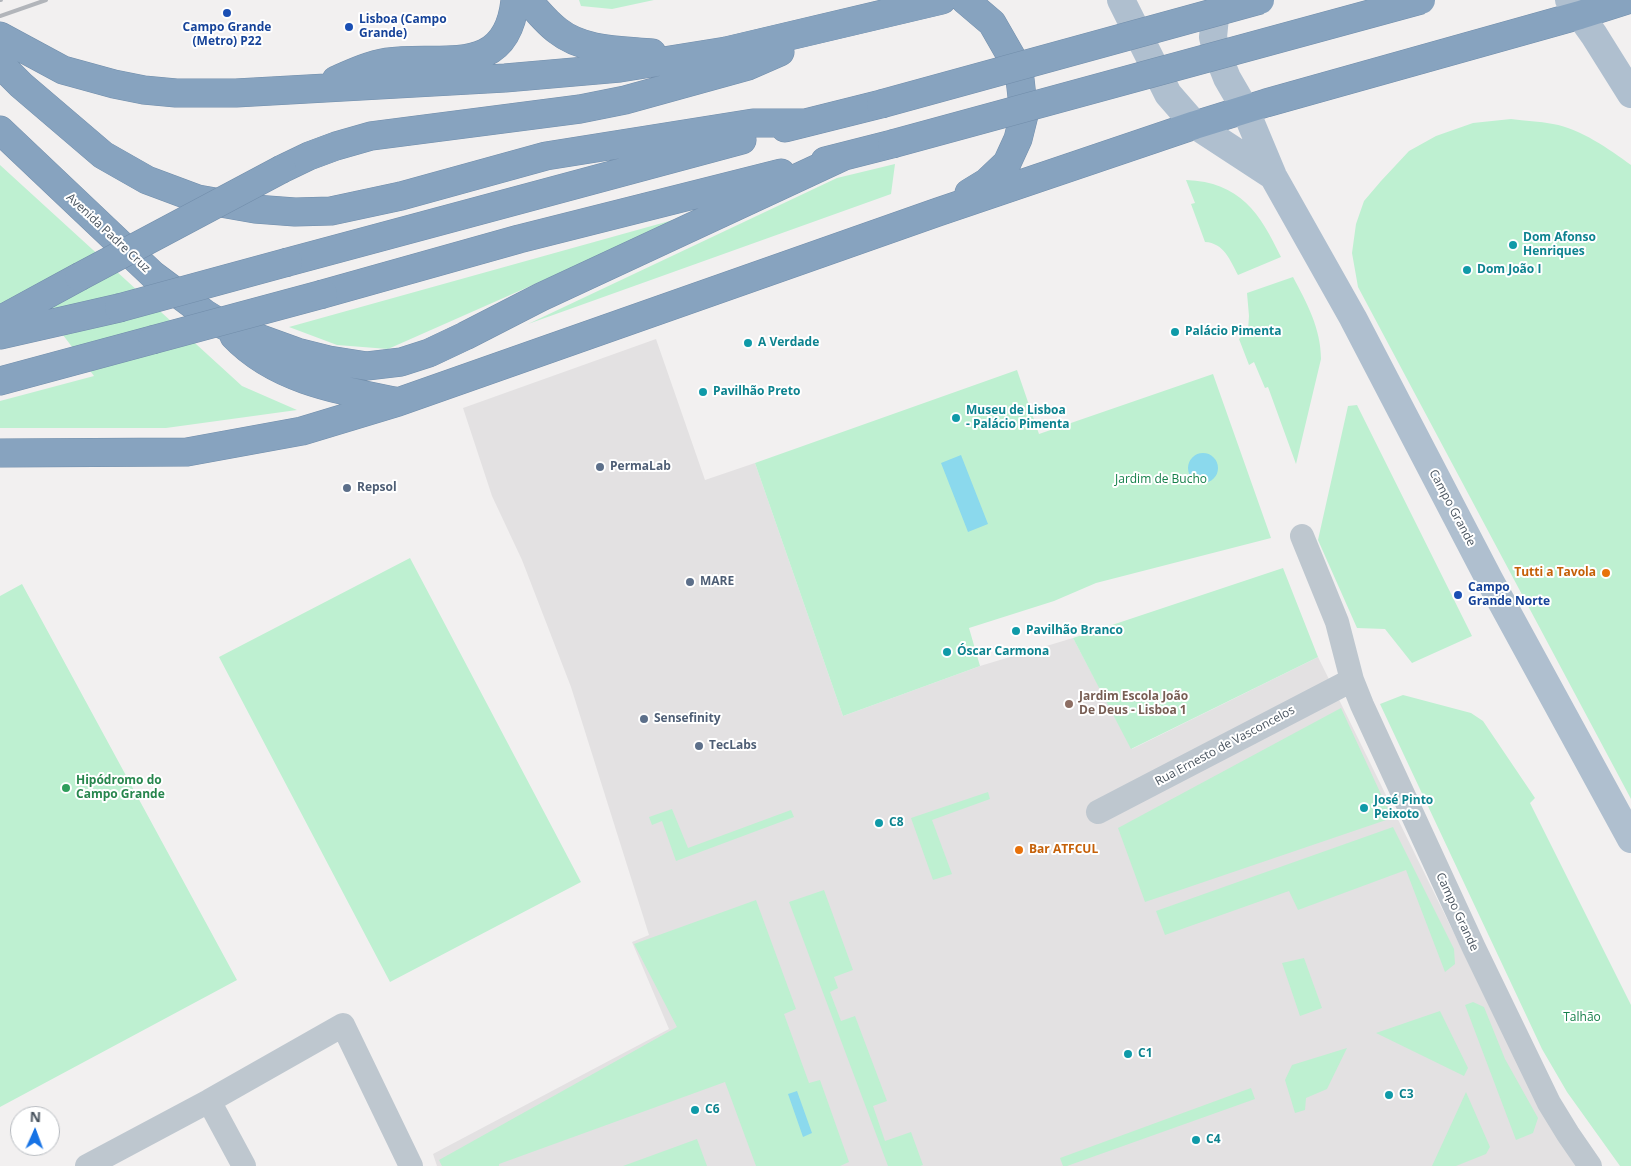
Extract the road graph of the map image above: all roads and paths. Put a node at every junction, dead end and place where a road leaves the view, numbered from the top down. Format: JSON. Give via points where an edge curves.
{"nodes":[{"id":1,"x":514,"y":0,"type":"edge"},
{"id":2,"x":528,"y":0,"type":"edge"},
{"id":3,"x":942,"y":0,"type":"edge"},
{"id":4,"x":965,"y":0,"type":"edge"},
{"id":5,"x":1121,"y":0,"type":"edge"},
{"id":6,"x":1221,"y":0,"type":"edge"},
{"id":7,"x":1260,"y":0,"type":"edge"},
{"id":8,"x":1421,"y":0,"type":"edge"},
{"id":9,"x":1627,"y":0,"type":"edge"},
{"id":10,"x":1575,"y":8,"type":"edge"},
{"id":11,"x":848,"y":23,"type":"junction"},
{"id":12,"x":0,"y":36,"type":"edge"},
{"id":13,"x":698,"y":56,"type":"junction"},
{"id":14,"x":0,"y":64,"type":"edge"},
{"id":15,"x":316,"y":89,"type":"junction"},
{"id":16,"x":1631,"y":94,"type":"edge"},
{"id":17,"x":1245,"y":110,"type":"junction"},
{"id":18,"x":804,"y":123,"type":"junction"},
{"id":19,"x":1195,"y":125,"type":"junction"},
{"id":20,"x":0,"y":130,"type":"edge"},
{"id":21,"x":842,"y":157,"type":"junction"},
{"id":22,"x":1273,"y":176,"type":"junction"},
{"id":23,"x":938,"y":212,"type":"junction"},
{"id":24,"x":0,"y":320,"type":"edge"},
{"id":25,"x":225,"y":326,"type":"junction"},
{"id":26,"x":0,"y":335,"type":"edge"},
{"id":27,"x":0,"y":381,"type":"edge"},
{"id":28,"x":398,"y":402,"type":"junction"},
{"id":29,"x":0,"y":453,"type":"edge"},
{"id":30,"x":1302,"y":536,"type":"dead end"},
{"id":31,"x":1352,"y":680,"type":"junction"},
{"id":32,"x":1098,"y":812,"type":"dead end"},
{"id":33,"x":1631,"y":839,"type":"edge"},
{"id":34,"x":210,"y":1102,"type":"junction"},
{"id":35,"x":87,"y":1166,"type":"edge"},
{"id":36,"x":244,"y":1166,"type":"edge"},
{"id":37,"x":411,"y":1166,"type":"edge"},
{"id":38,"x":1590,"y":1166,"type":"edge"}],
"edges":[{"from":1,"to":15,"type":"highway","via":[[509,27],[503,38],[480,55],[462,59],[386,62]]},
{"from":2,"to":13,"type":"highway","via":[[558,32],[578,42],[626,51]]},
{"from":3,"to":11,"type":"highway"},
{"from":4,"to":23,"type":"highway","via":[[992,23],[1019,70],[1024,115],[1007,163],[987,182]]},
{"from":5,"to":19,"type":"main road","via":[[1168,94]]},
{"from":6,"to":17,"type":"main road","name":"Campo Grande","via":[[1215,17],[1216,50]]},
{"from":7,"to":18,"type":"highway","bridge":true},
{"from":8,"to":21,"type":"highway","bridge":true},
{"from":9,"to":10,"type":"highway"},
{"from":10,"to":16,"type":"main road"},
{"from":10,"to":17,"type":"highway"},
{"from":11,"to":13,"type":"highway"},
{"from":11,"to":24,"type":"highway","bridge":true,"via":[[748,66],[651,93],[580,109],[371,136],[336,146],[282,169]]},
{"from":12,"to":15,"type":"highway","via":[[63,70],[144,90],[236,93]]},
{"from":13,"to":15,"type":"highway","via":[[620,68],[505,78]]},
{"from":14,"to":18,"type":"highway","via":[[103,154],[147,180],[198,199],[263,210],[331,211],[572,151],[753,123]]},
{"from":17,"to":19,"type":"highway"},
{"from":17,"to":22,"type":"main road","name":"Campo Grande"},
{"from":18,"to":26,"type":"highway","bridge":true,"via":[[119,308]]},
{"from":19,"to":22,"type":"main road"},
{"from":19,"to":23,"type":"highway"},
{"from":20,"to":25,"type":"highway","name":"Avenida Padre Cruz","via":[[153,274],[204,314]]},
{"from":21,"to":25,"type":"highway","via":[[541,297],[465,336],[401,362],[367,366],[330,360],[297,352]]},
{"from":21,"to":27,"type":"highway","bridge":true,"via":[[519,239]]},
{"from":22,"to":33,"type":"main road","name":"Campo Grande","via":[[1353,318],[1489,579]]},
{"from":23,"to":28,"type":"highway"},
{"from":25,"to":28,"type":"highway","via":[[243,346],[266,363],[291,375],[347,392]]},
{"from":28,"to":29,"type":"highway","via":[[302,431],[187,452]]},
{"from":30,"to":31,"type":"street","name":"Campo Grande","via":[[1337,622]]},
{"from":31,"to":32,"type":"street","name":"Rua Ernesto de Vasconcelos"},
{"from":31,"to":38,"type":"street","name":"Campo Grande","via":[[1549,1104]]},
{"from":34,"to":35,"type":"street"},
{"from":34,"to":36,"type":"street"},
{"from":34,"to":37,"type":"street","via":[[343,1025]]}]}
